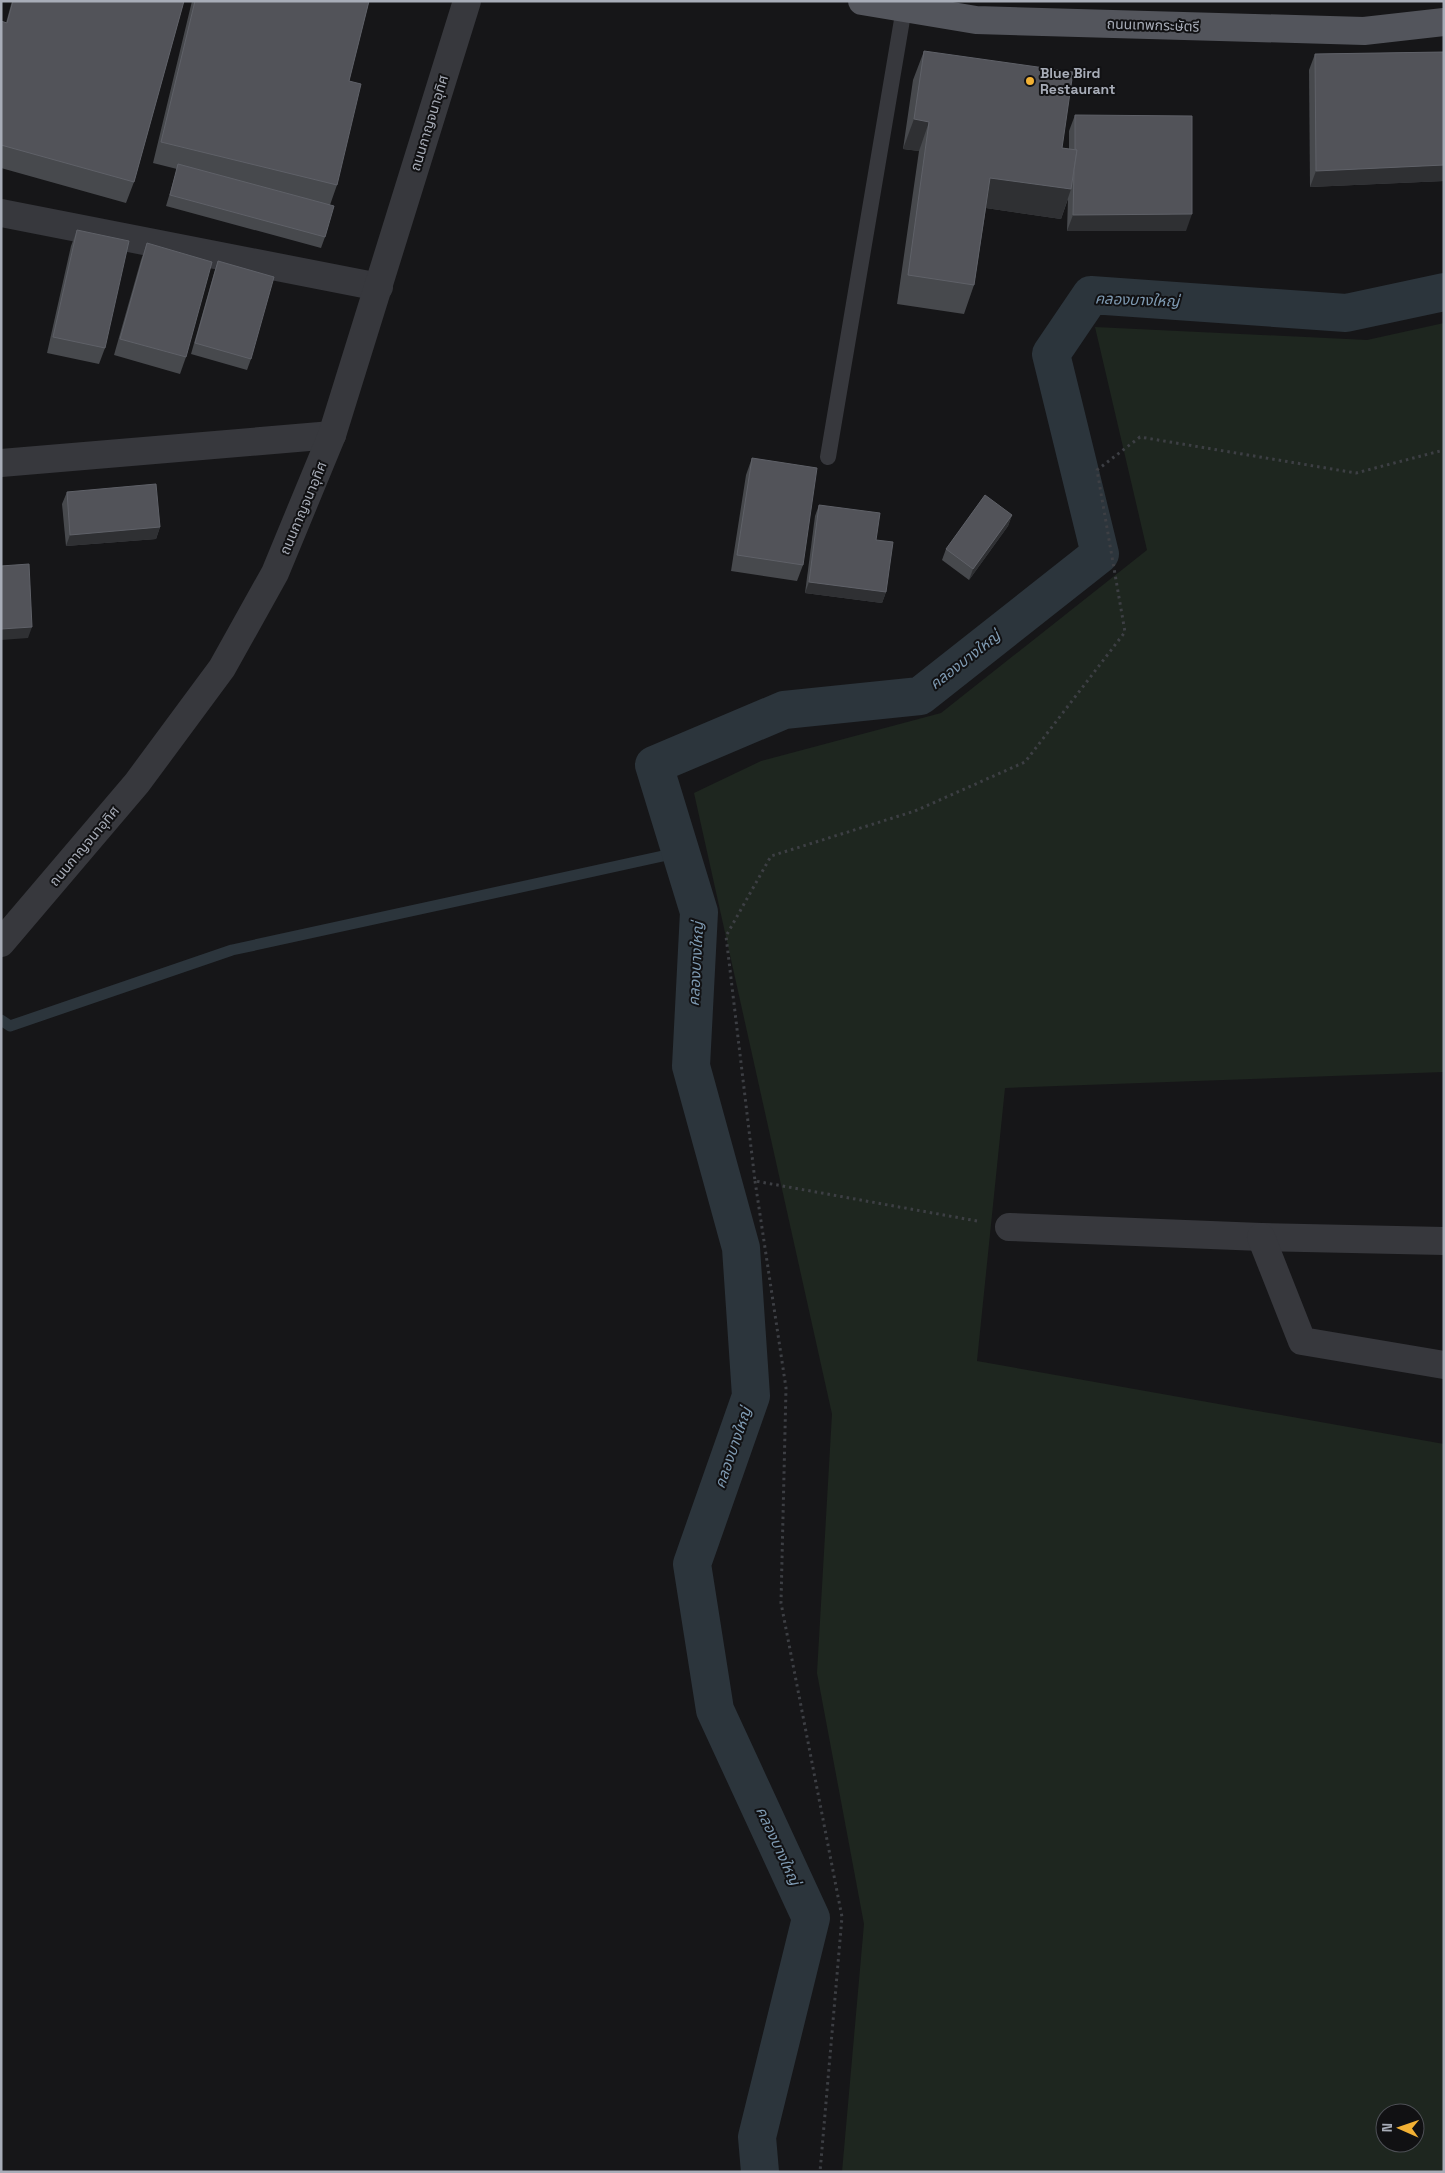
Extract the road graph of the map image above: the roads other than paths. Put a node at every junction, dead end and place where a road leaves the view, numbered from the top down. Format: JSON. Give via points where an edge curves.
{"nodes":[{"id":1,"x":467,"y":1,"type":"edge"},
{"id":2,"x":862,"y":1,"type":"edge"},
{"id":3,"x":904,"y":8,"type":"junction"},
{"id":4,"x":1444,"y":22,"type":"edge"},
{"id":5,"x":1,"y":214,"type":"edge"},
{"id":6,"x":379,"y":287,"type":"junction"},
{"id":7,"x":332,"y":435,"type":"junction"},
{"id":8,"x":828,"y":457,"type":"dead end"},
{"id":9,"x":1,"y":463,"type":"edge"},
{"id":10,"x":1,"y":943,"type":"edge"},
{"id":11,"x":1009,"y":1227,"type":"road end"},
{"id":12,"x":1261,"y":1237,"type":"junction"},
{"id":13,"x":1444,"y":1241,"type":"edge"},
{"id":14,"x":1444,"y":1364,"type":"edge"}],
"edges":[{"from":1,"to":6,"type":"street","name":"ถนนกาญจนาอุทิศ"},
{"from":2,"to":3,"type":"main road","name":"ถนนเทพกระษัตรี"},
{"from":3,"to":4,"type":"main road","name":"ถนนเทพกระษัตรี","via":[[976,20],[1364,31]]},
{"from":3,"to":8,"type":"lane"},
{"from":5,"to":6,"type":"street"},
{"from":6,"to":7,"type":"street","name":"ถนนกาญจนาอุทิศ"},
{"from":7,"to":9,"type":"street"},
{"from":7,"to":10,"type":"street","name":"ถนนกาญจนาอุทิศ","via":[[275,573],[222,668],[137,784]]},
{"from":11,"to":12,"type":"street"},
{"from":12,"to":13,"type":"street"},
{"from":12,"to":14,"type":"street","via":[[1302,1341]]}]}
